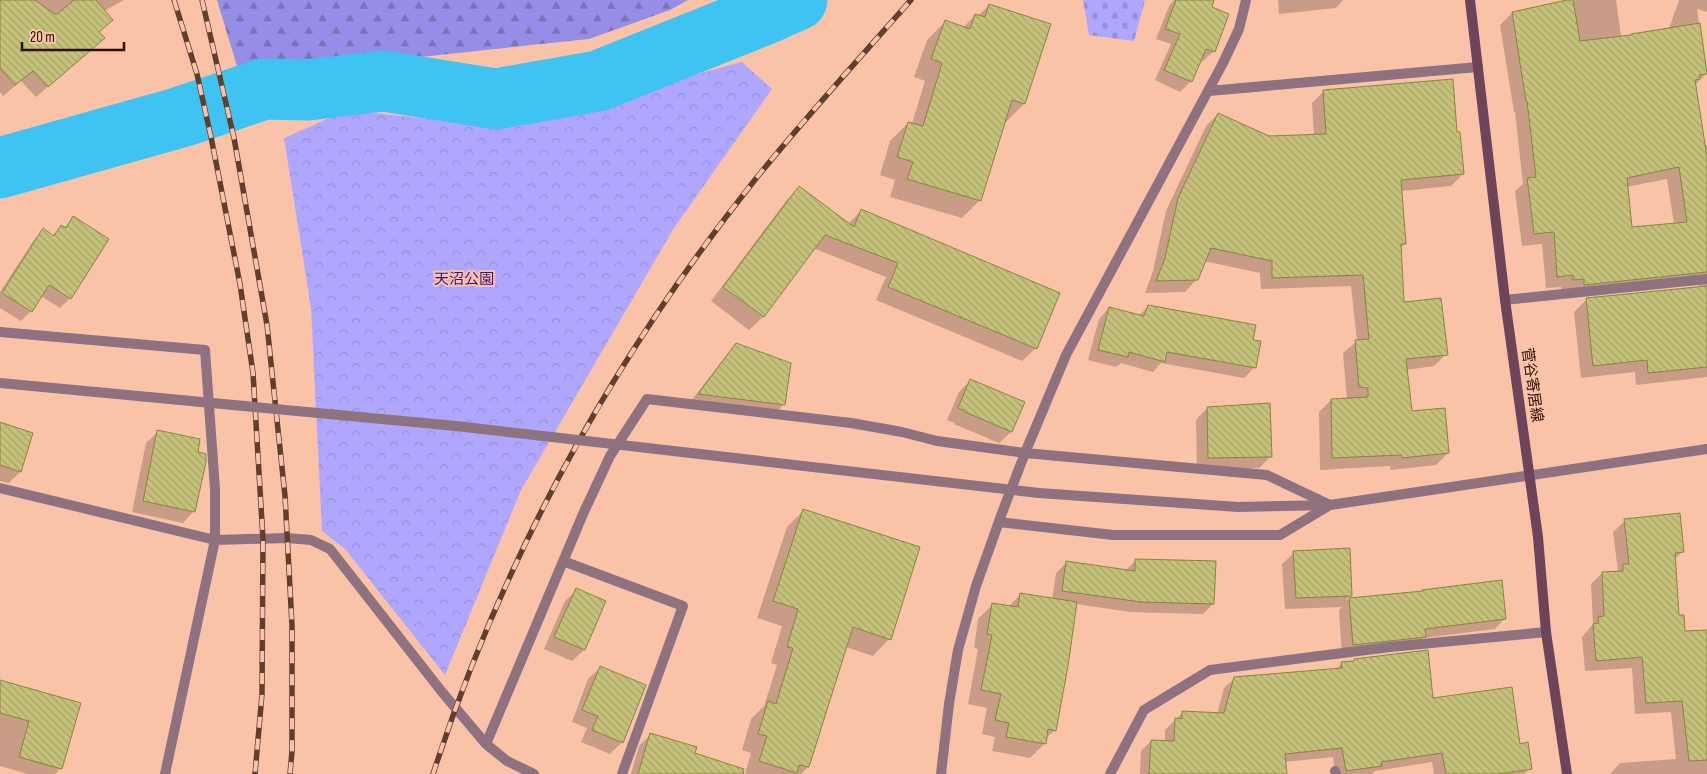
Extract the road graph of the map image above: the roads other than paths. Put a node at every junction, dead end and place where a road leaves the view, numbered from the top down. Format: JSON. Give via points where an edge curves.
{"nodes":[{"id":1,"x":1246,"y":0,"type":"edge"},
{"id":2,"x":1470,"y":0,"type":"edge"},
{"id":3,"x":1478,"y":67,"type":"junction"},
{"id":4,"x":1209,"y":91,"type":"junction"},
{"id":5,"x":1707,"y":278,"type":"edge"},
{"id":6,"x":1505,"y":300,"type":"junction"},
{"id":7,"x":0,"y":332,"type":"edge"},
{"id":8,"x":0,"y":383,"type":"edge"},
{"id":9,"x":1707,"y":449,"type":"edge"},
{"id":10,"x":1025,"y":453,"type":"junction"},
{"id":11,"x":1530,"y":476,"type":"junction"},
{"id":12,"x":0,"y":488,"type":"edge"},
{"id":13,"x":1330,"y":505,"type":"junction"},
{"id":14,"x":999,"y":522,"type":"junction"},
{"id":15,"x":215,"y":540,"type":"junction"},
{"id":16,"x":563,"y":561,"type":"junction"},
{"id":17,"x":1546,"y":632,"type":"junction"},
{"id":18,"x":486,"y":744,"type":"junction"},
{"id":19,"x":165,"y":774,"type":"edge"},
{"id":20,"x":534,"y":774,"type":"edge"},
{"id":21,"x":622,"y":774,"type":"edge"},
{"id":22,"x":941,"y":774,"type":"edge"},
{"id":23,"x":1110,"y":774,"type":"edge"},
{"id":24,"x":1567,"y":774,"type":"edge"}],
"edges":[{"from":1,"to":4,"type":"street","via":[[1239,29]]},
{"from":2,"to":3,"type":"main road","name":"菅谷寄居線"},
{"from":3,"to":4,"type":"street"},
{"from":3,"to":6,"type":"main road","name":"菅谷寄居線"},
{"from":4,"to":10,"type":"street","via":[[1066,355]]},
{"from":5,"to":6,"type":"street"},
{"from":6,"to":11,"type":"main road","name":"菅谷寄居線"},
{"from":7,"to":15,"type":"street","via":[[205,350],[215,489]]},
{"from":8,"to":13,"type":"street","bridge":true,"via":[[456,426],[1039,493],[1238,507]]},
{"from":9,"to":11,"type":"street"},
{"from":10,"to":13,"type":"street","via":[[1267,475]]},
{"from":10,"to":14,"type":"street"},
{"from":10,"to":16,"type":"street","via":[[937,441],[851,423],[647,399],[610,456]]},
{"from":11,"to":13,"type":"street"},
{"from":11,"to":17,"type":"main road","name":"菅谷寄居線"},
{"from":12,"to":15,"type":"street"},
{"from":13,"to":14,"type":"street","via":[[1280,536],[1113,535]]},
{"from":14,"to":22,"type":"street","via":[[958,650]]},
{"from":15,"to":18,"type":"street","via":[[287,538],[311,540],[330,549]]},
{"from":15,"to":19,"type":"street"},
{"from":16,"to":18,"type":"street"},
{"from":16,"to":21,"type":"street","via":[[683,606]]},
{"from":17,"to":23,"type":"street","via":[[1390,647],[1210,670],[1144,710]]},
{"from":17,"to":24,"type":"main road","name":"菅谷寄居線"},
{"from":18,"to":20,"type":"street","via":[[507,761]]}]}
